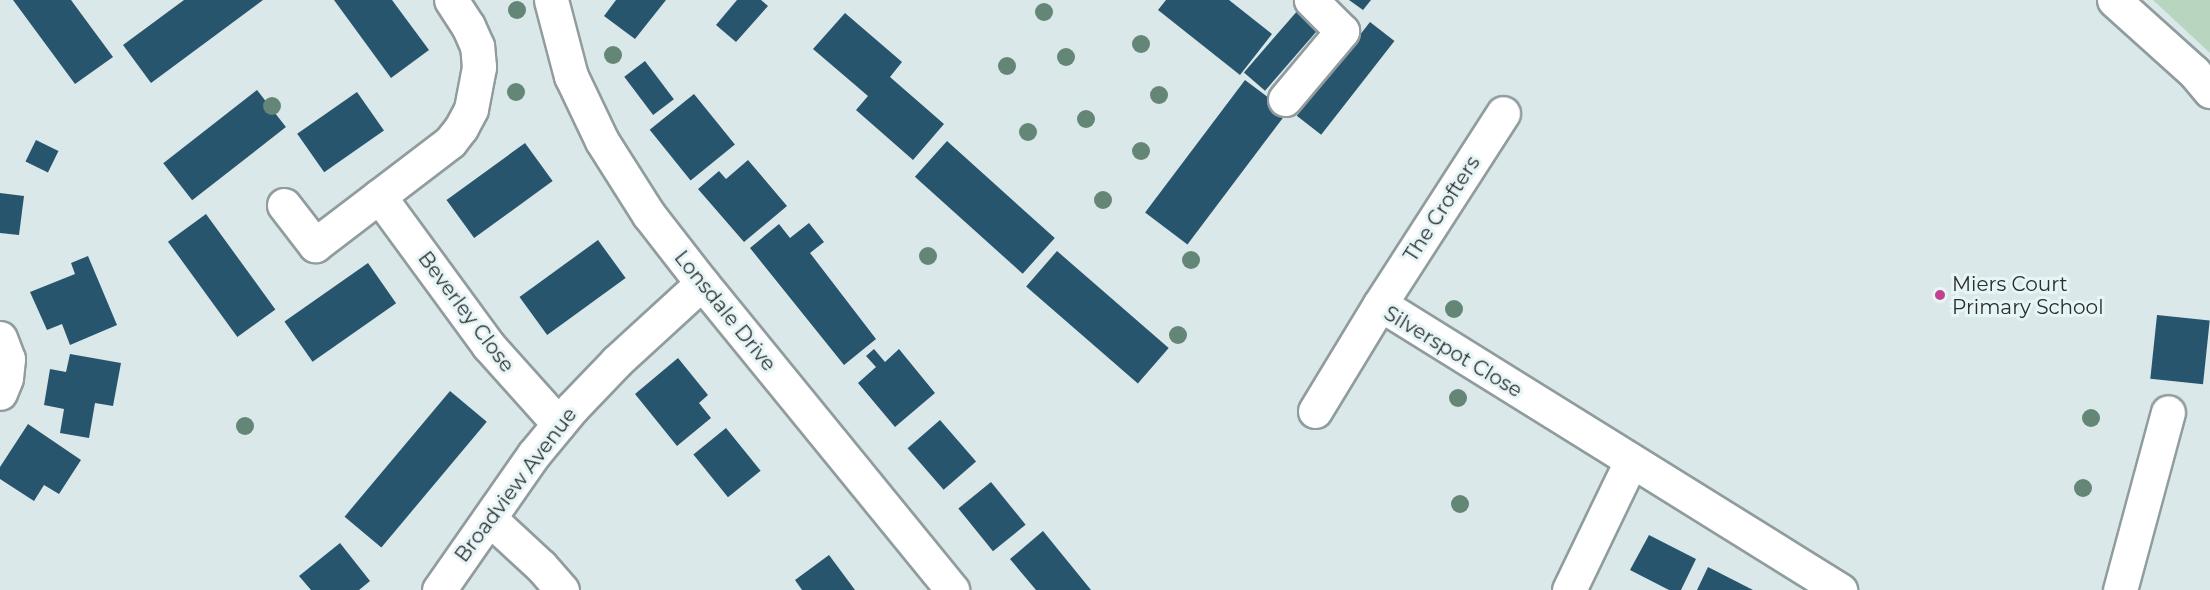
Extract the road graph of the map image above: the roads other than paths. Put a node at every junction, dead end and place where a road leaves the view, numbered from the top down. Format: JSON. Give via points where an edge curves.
{"nodes":[{"id":1,"x":451,"y":0,"type":"edge"},
{"id":2,"x":551,"y":0,"type":"edge"},
{"id":3,"x":1311,"y":0,"type":"edge"},
{"id":4,"x":2114,"y":0,"type":"edge"},
{"id":5,"x":2210,"y":91,"type":"edge"},
{"id":6,"x":1285,"y":99,"type":"dead end"},
{"id":7,"x":1503,"y":113,"type":"dead end"},
{"id":8,"x":379,"y":196,"type":"junction"},
{"id":9,"x":284,"y":205,"type":"dead end"},
{"id":10,"x":702,"y":284,"type":"junction"},
{"id":11,"x":1380,"y":304,"type":"junction"},
{"id":12,"x":0,"y":338,"type":"edge"},
{"id":13,"x":0,"y":393,"type":"edge"},
{"id":14,"x":1315,"y":411,"type":"dead end"},
{"id":15,"x":2168,"y":412,"type":"dead end"},
{"id":16,"x":559,"y":424,"type":"junction"},
{"id":17,"x":1632,"y":461,"type":"junction"},
{"id":18,"x":490,"y":519,"type":"junction"},
{"id":19,"x":439,"y":590,"type":"edge"},
{"id":20,"x":562,"y":590,"type":"edge"},
{"id":21,"x":952,"y":590,"type":"edge"},
{"id":22,"x":1569,"y":590,"type":"edge"},
{"id":23,"x":1840,"y":590,"type":"edge"},
{"id":24,"x":2120,"y":590,"type":"edge"}],
"edges":[{"from":1,"to":8,"type":"street","via":[[477,46],[479,67],[471,110],[450,142]]},
{"from":2,"to":10,"type":"street","name":"Lonsdale Drive","via":[[572,76],[602,141],[649,215]]},
{"from":3,"to":6,"type":"street","via":[[1341,31]]},
{"from":4,"to":5,"type":"street"},
{"from":7,"to":11,"type":"street","name":"The Crofters"},
{"from":8,"to":9,"type":"street","via":[[315,245]]},
{"from":8,"to":16,"type":"street","name":"Beverley Close","via":[[488,345]]},
{"from":10,"to":16,"type":"street","name":"Broadview Avenue","via":[[617,361]]},
{"from":10,"to":21,"type":"street","name":"Lonsdale Drive"},
{"from":11,"to":14,"type":"street","name":"Silverspot Close"},
{"from":11,"to":17,"type":"street","name":"Silverspot Close"},
{"from":12,"to":13,"type":"street","via":[[8,359]]},
{"from":15,"to":24,"type":"street"},
{"from":16,"to":18,"type":"street","name":"Broadview Avenue"},
{"from":17,"to":22,"type":"street"},
{"from":17,"to":23,"type":"street","name":"Silverspot Close"},
{"from":18,"to":19,"type":"street","name":"Broadview Avenue"},
{"from":18,"to":20,"type":"street"}]}
